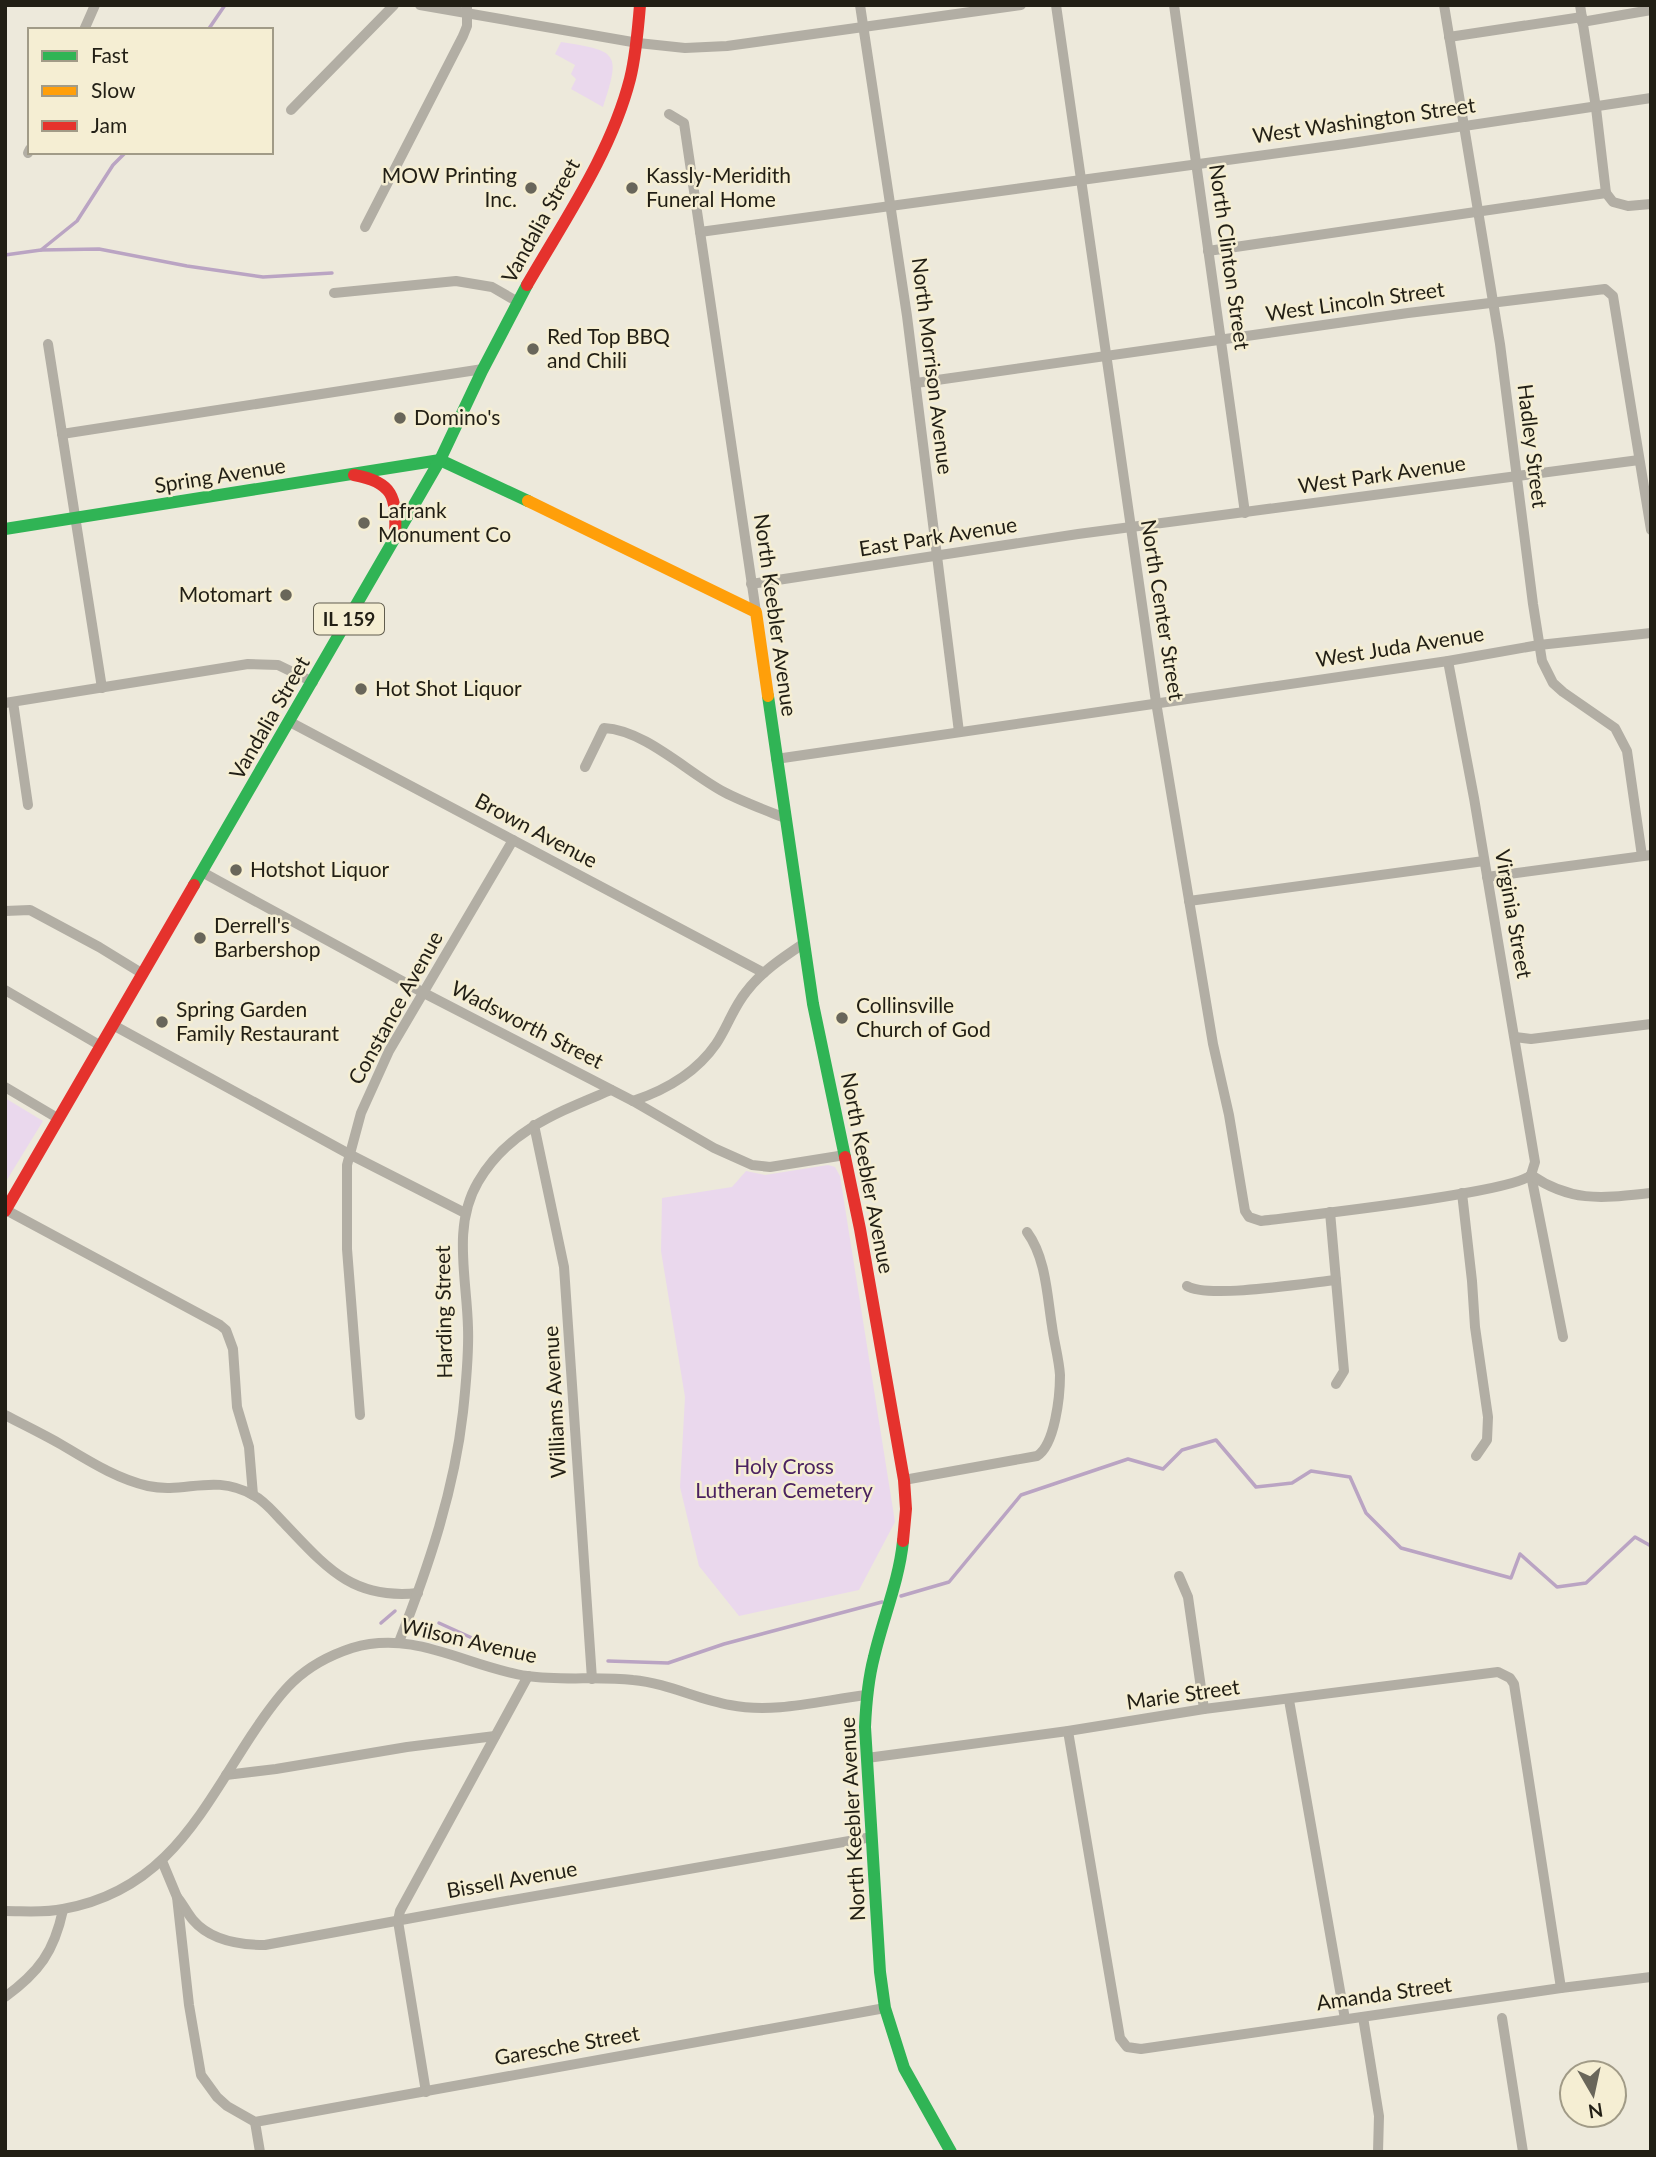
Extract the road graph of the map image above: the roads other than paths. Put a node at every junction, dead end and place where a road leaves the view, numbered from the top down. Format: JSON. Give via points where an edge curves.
{"nodes":[{"id":1,"x":95,"y":5,"type":"edge"},
{"id":2,"x":394,"y":5,"type":"edge"},
{"id":3,"x":420,"y":5,"type":"edge"},
{"id":4,"x":640,"y":5,"type":"edge"},
{"id":5,"x":860,"y":5,"type":"edge"},
{"id":6,"x":1021,"y":5,"type":"edge"},
{"id":7,"x":1056,"y":5,"type":"edge"},
{"id":8,"x":1174,"y":5,"type":"edge"},
{"id":9,"x":1444,"y":5,"type":"edge"},
{"id":10,"x":1580,"y":5,"type":"edge"},
{"id":11,"x":467,"y":9,"type":"edge"},
{"id":12,"x":1651,"y":10,"type":"edge"},
{"id":13,"x":1582,"y":20,"type":"junction"},
{"id":14,"x":864,"y":27,"type":"junction"},
{"id":15,"x":85,"y":28,"type":"edge"},
{"id":16,"x":1449,"y":37,"type":"junction"},
{"id":17,"x":638,"y":43,"type":"junction"},
{"id":18,"x":1651,"y":99,"type":"edge"},
{"id":19,"x":1596,"y":108,"type":"junction"},
{"id":20,"x":291,"y":110,"type":"dead end"},
{"id":21,"x":668,"y":114,"type":"dead end"},
{"id":22,"x":1463,"y":127,"type":"junction"},
{"id":23,"x":1196,"y":163,"type":"junction"},
{"id":24,"x":1081,"y":179,"type":"junction"},
{"id":25,"x":1606,"y":193,"type":"junction"},
{"id":26,"x":1651,"y":204,"type":"edge"},
{"id":27,"x":891,"y":206,"type":"junction"},
{"id":28,"x":1478,"y":213,"type":"junction"},
{"id":29,"x":365,"y":227,"type":"dead end"},
{"id":30,"x":700,"y":232,"type":"junction"},
{"id":31,"x":1208,"y":251,"type":"junction"},
{"id":32,"x":334,"y":293,"type":"dead end"},
{"id":33,"x":518,"y":302,"type":"junction"},
{"id":34,"x":1493,"y":302,"type":"junction"},
{"id":35,"x":1220,"y":340,"type":"junction"},
{"id":36,"x":48,"y":344,"type":"dead end"},
{"id":37,"x":1105,"y":357,"type":"junction"},
{"id":38,"x":483,"y":369,"type":"junction"},
{"id":39,"x":916,"y":383,"type":"junction"},
{"id":40,"x":62,"y":434,"type":"junction"},
{"id":41,"x":440,"y":460,"type":"junction"},
{"id":42,"x":1639,"y":460,"type":"junction"},
{"id":43,"x":354,"y":475,"type":"junction"},
{"id":44,"x":1516,"y":477,"type":"junction"},
{"id":45,"x":1245,"y":513,"type":"junction"},
{"id":46,"x":76,"y":518,"type":"junction"},
{"id":47,"x":1130,"y":528,"type":"junction"},
{"id":48,"x":5,"y":529,"type":"edge"},
{"id":49,"x":1651,"y":530,"type":"edge"},
{"id":50,"x":395,"y":537,"type":"junction"},
{"id":51,"x":937,"y":557,"type":"junction"},
{"id":52,"x":751,"y":584,"type":"junction"},
{"id":53,"x":756,"y":612,"type":"junction"},
{"id":54,"x":1651,"y":632,"type":"edge"},
{"id":55,"x":1539,"y":645,"type":"junction"},
{"id":56,"x":1448,"y":660,"type":"junction"},
{"id":57,"x":313,"y":682,"type":"junction"},
{"id":58,"x":102,"y":688,"type":"junction"},
{"id":59,"x":1156,"y":702,"type":"junction"},
{"id":60,"x":9,"y":703,"type":"edge"},
{"id":61,"x":290,"y":722,"type":"junction"},
{"id":62,"x":958,"y":732,"type":"junction"},
{"id":63,"x":776,"y":759,"type":"junction"},
{"id":64,"x":585,"y":767,"type":"dead end"},
{"id":65,"x":28,"y":804,"type":"dead end"},
{"id":66,"x":785,"y":818,"type":"junction"},
{"id":67,"x":513,"y":840,"type":"junction"},
{"id":68,"x":1646,"y":856,"type":"edge"},
{"id":69,"x":1484,"y":861,"type":"junction"},
{"id":70,"x":202,"y":872,"type":"junction"},
{"id":71,"x":1487,"y":877,"type":"junction"},
{"id":72,"x":1189,"y":901,"type":"junction"},
{"id":73,"x":5,"y":911,"type":"edge"},
{"id":74,"x":803,"y":944,"type":"junction"},
{"id":75,"x":764,"y":973,"type":"junction"},
{"id":76,"x":143,"y":974,"type":"junction"},
{"id":77,"x":5,"y":990,"type":"edge"},
{"id":78,"x":424,"y":993,"type":"junction"},
{"id":79,"x":1651,"y":1024,"type":"edge"},
{"id":80,"x":113,"y":1025,"type":"junction"},
{"id":81,"x":1515,"y":1037,"type":"junction"},
{"id":82,"x":101,"y":1046,"type":"junction"},
{"id":83,"x":5,"y":1087,"type":"edge"},
{"id":84,"x":611,"y":1090,"type":"junction"},
{"id":85,"x":633,"y":1101,"type":"junction"},
{"id":86,"x":59,"y":1119,"type":"junction"},
{"id":87,"x":534,"y":1125,"type":"junction"},
{"id":88,"x":349,"y":1154,"type":"junction"},
{"id":89,"x":845,"y":1155,"type":"junction"},
{"id":90,"x":1531,"y":1175,"type":"junction"},
{"id":91,"x":1462,"y":1193,"type":"junction"},
{"id":92,"x":1651,"y":1193,"type":"edge"},
{"id":93,"x":6,"y":1210,"type":"edge"},
{"id":94,"x":1329,"y":1212,"type":"junction"},
{"id":95,"x":466,"y":1213,"type":"junction"},
{"id":96,"x":1027,"y":1232,"type":"dead end"},
{"id":97,"x":1336,"y":1280,"type":"junction"},
{"id":98,"x":1187,"y":1286,"type":"dead end"},
{"id":99,"x":1563,"y":1337,"type":"dead end"},
{"id":100,"x":1336,"y":1384,"type":"dead end"},
{"id":101,"x":5,"y":1415,"type":"edge"},
{"id":102,"x":360,"y":1415,"type":"dead end"},
{"id":103,"x":1476,"y":1457,"type":"dead end"},
{"id":104,"x":904,"y":1480,"type":"junction"},
{"id":105,"x":253,"y":1495,"type":"junction"},
{"id":106,"x":1179,"y":1576,"type":"dead end"},
{"id":107,"x":418,"y":1593,"type":"junction"},
{"id":108,"x":399,"y":1642,"type":"junction"},
{"id":109,"x":528,"y":1676,"type":"junction"},
{"id":110,"x":592,"y":1679,"type":"junction"},
{"id":111,"x":867,"y":1695,"type":"junction"},
{"id":112,"x":1289,"y":1700,"type":"junction"},
{"id":113,"x":1204,"y":1709,"type":"junction"},
{"id":114,"x":1068,"y":1731,"type":"junction"},
{"id":115,"x":495,"y":1736,"type":"junction"},
{"id":116,"x":867,"y":1758,"type":"junction"},
{"id":117,"x":226,"y":1774,"type":"junction"},
{"id":118,"x":872,"y":1837,"type":"junction"},
{"id":119,"x":162,"y":1861,"type":"junction"},
{"id":120,"x":177,"y":1897,"type":"junction"},
{"id":121,"x":63,"y":1910,"type":"junction"},
{"id":122,"x":5,"y":1911,"type":"edge"},
{"id":123,"x":398,"y":1921,"type":"junction"},
{"id":124,"x":1651,"y":1977,"type":"edge"},
{"id":125,"x":1561,"y":1987,"type":"junction"},
{"id":126,"x":5,"y":1997,"type":"edge"},
{"id":127,"x":885,"y":2008,"type":"junction"},
{"id":128,"x":1363,"y":2017,"type":"junction"},
{"id":129,"x":1502,"y":2018,"type":"dead end"},
{"id":130,"x":1345,"y":2019,"type":"junction"},
{"id":131,"x":426,"y":2092,"type":"junction"},
{"id":132,"x":255,"y":2122,"type":"junction"},
{"id":133,"x":260,"y":2152,"type":"edge"},
{"id":134,"x":951,"y":2152,"type":"edge"},
{"id":135,"x":1378,"y":2152,"type":"edge"},
{"id":136,"x":1523,"y":2152,"type":"edge"}],
"edges":[{"from":1,"to":15,"type":"street"},
{"from":2,"to":20,"type":"street"},
{"from":3,"to":11,"type":"street"},
{"from":4,"to":17,"type":"street","name":"Vandalia Street","number":"IL 159"},
{"from":5,"to":14,"type":"street","name":"North Morrison Avenue"},
{"from":6,"to":14,"type":"street"},
{"from":7,"to":24,"type":"street","name":"North Center Street"},
{"from":8,"to":23,"type":"street","name":"North Clinton Street"},
{"from":9,"to":16,"type":"street","name":"Hadley Street"},
{"from":10,"to":13,"type":"street"},
{"from":11,"to":17,"type":"street"},
{"from":11,"to":29,"type":"street","via":[[463,36]]},
{"from":12,"to":13,"type":"street"},
{"from":13,"to":16,"type":"street"},
{"from":13,"to":19,"type":"street"},
{"from":14,"to":17,"type":"street","via":[[706,47]]},
{"from":14,"to":27,"type":"street","name":"North Morrison Avenue"},
{"from":16,"to":22,"type":"street","name":"Hadley Street"},
{"from":17,"to":33,"type":"street","name":"Vandalia Street","number":"IL 159","via":[[616,123]]},
{"from":18,"to":19,"type":"street","name":"West Washington Street"},
{"from":19,"to":22,"type":"street","name":"West Washington Street"},
{"from":19,"to":25,"type":"street"},
{"from":21,"to":30,"type":"street","name":"North Keebler Avenue","via":[[684,123]]},
{"from":22,"to":23,"type":"street","name":"West Washington Street"},
{"from":22,"to":28,"type":"street","name":"Hadley Street"},
{"from":23,"to":24,"type":"street","name":"West Washington Street"},
{"from":23,"to":31,"type":"street","name":"North Clinton Street"},
{"from":24,"to":27,"type":"street","name":"West Washington Street"},
{"from":24,"to":37,"type":"street","name":"North Center Street"},
{"from":25,"to":26,"type":"street","via":[[1613,202],[1629,206]]},
{"from":25,"to":28,"type":"street"},
{"from":27,"to":30,"type":"street","name":"West Washington Street"},
{"from":27,"to":39,"type":"street","name":"North Morrison Avenue"},
{"from":28,"to":31,"type":"street"},
{"from":28,"to":34,"type":"street","name":"Hadley Street"},
{"from":30,"to":52,"type":"street","name":"North Keebler Avenue"},
{"from":31,"to":35,"type":"street","name":"North Clinton Street"},
{"from":32,"to":33,"type":"street","via":[[456,281],[492,287]]},
{"from":33,"to":38,"type":"street","name":"Vandalia Street","number":"IL 159"},
{"from":34,"to":35,"type":"street","name":"West Lincoln Street"},
{"from":34,"to":42,"type":"street","name":"West Lincoln Street","via":[[1610,291]]},
{"from":34,"to":44,"type":"street","name":"Hadley Street"},
{"from":35,"to":37,"type":"street","name":"West Lincoln Street"},
{"from":35,"to":45,"type":"street","name":"North Clinton Street"},
{"from":36,"to":40,"type":"street"},
{"from":37,"to":39,"type":"street","name":"West Lincoln Street"},
{"from":37,"to":47,"type":"street","name":"North Center Street"},
{"from":38,"to":40,"type":"street"},
{"from":38,"to":41,"type":"street","name":"Vandalia Street","number":"IL 159"},
{"from":39,"to":51,"type":"street","name":"North Morrison Avenue"},
{"from":40,"to":46,"type":"street"},
{"from":41,"to":43,"type":"street","name":"Spring Avenue"},
{"from":41,"to":50,"type":"street","name":"Vandalia Street","number":"IL 159"},
{"from":41,"to":53,"type":"street"},
{"from":42,"to":44,"type":"street","name":"West Park Avenue"},
{"from":42,"to":49,"type":"street"},
{"from":43,"to":46,"type":"street","name":"Spring Avenue"},
{"from":43,"to":50,"type":"street","via":[[373,477],[387,486],[397,519]]},
{"from":44,"to":45,"type":"street","name":"West Park Avenue"},
{"from":44,"to":55,"type":"street","name":"Hadley Street"},
{"from":45,"to":47,"type":"street","name":"West Park Avenue"},
{"from":46,"to":48,"type":"street","name":"Spring Avenue"},
{"from":46,"to":58,"type":"street"},
{"from":47,"to":51,"type":"street","name":"East Park Avenue"},
{"from":47,"to":59,"type":"street","name":"North Center Street"},
{"from":50,"to":57,"type":"street","name":"Vandalia Street","number":"IL 159"},
{"from":51,"to":52,"type":"street","name":"East Park Avenue"},
{"from":51,"to":62,"type":"street","name":"North Morrison Avenue"},
{"from":52,"to":53,"type":"street","name":"North Keebler Avenue"},
{"from":53,"to":63,"type":"street","name":"North Keebler Avenue"},
{"from":54,"to":55,"type":"street","name":"West Juda Avenue"},
{"from":55,"to":56,"type":"street","name":"West Juda Avenue"},
{"from":55,"to":68,"type":"street","name":"Hadley Street","via":[[1553,682],[1615,728],[1623,740]]},
{"from":56,"to":59,"type":"street","name":"West Juda Avenue"},
{"from":56,"to":69,"type":"street","name":"Virginia Street"},
{"from":57,"to":58,"type":"street","via":[[285,667],[258,663]]},
{"from":57,"to":61,"type":"street","name":"Vandalia Street","number":"IL 159"},
{"from":58,"to":60,"type":"street"},
{"from":59,"to":62,"type":"street","name":"West Juda Avenue"},
{"from":59,"to":72,"type":"street","name":"North Center Street"},
{"from":60,"to":65,"type":"street"},
{"from":61,"to":67,"type":"street","name":"Brown Avenue"},
{"from":61,"to":70,"type":"street","name":"Vandalia Street","number":"IL 159"},
{"from":62,"to":63,"type":"street","name":"West Juda Avenue"},
{"from":63,"to":66,"type":"street","name":"North Keebler Avenue"},
{"from":64,"to":66,"type":"street","via":[[604,728],[617,729],[725,793]]},
{"from":66,"to":74,"type":"street","name":"North Keebler Avenue"},
{"from":67,"to":75,"type":"street","name":"Brown Avenue"},
{"from":67,"to":78,"type":"street","name":"Constance Avenue"},
{"from":68,"to":71,"type":"street"},
{"from":69,"to":71,"type":"street","name":"Virginia Street"},
{"from":69,"to":72,"type":"street"},
{"from":70,"to":76,"type":"street","name":"Vandalia Street","number":"IL 159"},
{"from":70,"to":78,"type":"street","name":"Wadsworth Street"},
{"from":71,"to":81,"type":"street","name":"Virginia Street"},
{"from":72,"to":94,"type":"street","name":"North Center Street","via":[[1245,1211],[1261,1221]]},
{"from":73,"to":76,"type":"street","via":[[30,910]]},
{"from":74,"to":75,"type":"street"},
{"from":74,"to":89,"type":"street","name":"North Keebler Avenue"},
{"from":75,"to":85,"type":"street","via":[[743,995],[703,1060],[672,1085]]},
{"from":76,"to":80,"type":"street","name":"Vandalia Street","number":"IL 159"},
{"from":77,"to":82,"type":"street"},
{"from":78,"to":84,"type":"street","name":"Wadsworth Street"},
{"from":78,"to":88,"type":"street","name":"Constance Avenue","via":[[374,1079]]},
{"from":79,"to":81,"type":"street","via":[[1531,1039]]},
{"from":80,"to":82,"type":"street","name":"Vandalia Street","number":"IL 159"},
{"from":80,"to":88,"type":"street"},
{"from":81,"to":90,"type":"street","name":"Virginia Street","via":[[1535,1162]]},
{"from":82,"to":86,"type":"street","name":"Vandalia Street","number":"IL 159"},
{"from":83,"to":86,"type":"street"},
{"from":84,"to":85,"type":"street","name":"Wadsworth Street"},
{"from":84,"to":87,"type":"street","name":"Harding Street"},
{"from":85,"to":89,"type":"street","name":"Wadsworth Street","via":[[760,1167]]},
{"from":86,"to":93,"type":"street","name":"Vandalia Street","number":"IL 159"},
{"from":87,"to":95,"type":"street","name":"Harding Street","via":[[489,1165]]},
{"from":87,"to":110,"type":"street","name":"Williams Avenue","via":[[564,1267]]},
{"from":88,"to":95,"type":"street"},
{"from":88,"to":102,"type":"street","name":"Constance Avenue","via":[[347,1249]]},
{"from":89,"to":104,"type":"street","name":"North Keebler Avenue"},
{"from":90,"to":91,"type":"street","via":[[1520,1182]]},
{"from":90,"to":92,"type":"street","via":[[1574,1196]]},
{"from":90,"to":99,"type":"street","name":"Virginia Street"},
{"from":91,"to":94,"type":"street"},
{"from":91,"to":103,"type":"street","via":[[1477,1351],[1489,1417],[1486,1440]]},
{"from":93,"to":105,"type":"street","via":[[226,1330],[233,1349],[237,1408],[249,1447]]},
{"from":94,"to":97,"type":"street"},
{"from":95,"to":107,"type":"street","name":"Harding Street","via":[[462,1250],[468,1331],[463,1416],[446,1501]]},
{"from":96,"to":104,"type":"street","via":[[1041,1260],[1060,1373],[1047,1447],[1037,1456]]},
{"from":97,"to":98,"type":"street","via":[[1217,1290]]},
{"from":97,"to":100,"type":"street","via":[[1344,1371]]},
{"from":101,"to":105,"type":"street","via":[[91,1463],[148,1486],[211,1483]]},
{"from":104,"to":111,"type":"street","name":"North Keebler Avenue","via":[[901,1563]]},
{"from":105,"to":107,"type":"street","via":[[341,1578],[370,1591]]},
{"from":106,"to":113,"type":"street","via":[[1188,1597]]},
{"from":107,"to":108,"type":"street","name":"Harding Street"},
{"from":108,"to":109,"type":"street","name":"Wilson Avenue"},
{"from":108,"to":117,"type":"street","name":"Wilson Avenue","via":[[355,1648],[300,1675],[278,1696]]},
{"from":109,"to":110,"type":"street","name":"Wilson Avenue"},
{"from":109,"to":115,"type":"street"},
{"from":110,"to":111,"type":"street","name":"Wilson Avenue","via":[[656,1683],[751,1708]]},
{"from":111,"to":116,"type":"street","name":"North Keebler Avenue"},
{"from":112,"to":113,"type":"street","name":"Marie Street"},
{"from":112,"to":125,"type":"street","name":"Marie Street","via":[[1505,1674],[1514,1684]]},
{"from":112,"to":130,"type":"street"},
{"from":113,"to":114,"type":"street","name":"Marie Street"},
{"from":114,"to":116,"type":"street","name":"Marie Street"},
{"from":114,"to":130,"type":"street","name":"Amanda Street","via":[[1124,2045],[1141,2049]]},
{"from":115,"to":117,"type":"street"},
{"from":115,"to":123,"type":"street"},
{"from":116,"to":118,"type":"street","name":"North Keebler Avenue"},
{"from":117,"to":119,"type":"street","name":"Wilson Avenue","via":[[185,1837]]},
{"from":118,"to":123,"type":"street","name":"Bissell Avenue"},
{"from":118,"to":127,"type":"street","name":"North Keebler Avenue"},
{"from":119,"to":120,"type":"street"},
{"from":119,"to":121,"type":"street","name":"Wilson Avenue","via":[[106,1897]]},
{"from":120,"to":123,"type":"street","name":"Bissell Avenue","via":[[194,1922],[208,1932],[250,1945]]},
{"from":120,"to":132,"type":"street","via":[[201,2075],[227,2106]]},
{"from":121,"to":122,"type":"street","name":"Wilson Avenue"},
{"from":121,"to":126,"type":"street","via":[[45,1960],[31,1978]]},
{"from":123,"to":131,"type":"street"},
{"from":124,"to":125,"type":"street","name":"Amanda Street"},
{"from":125,"to":128,"type":"street","name":"Amanda Street"},
{"from":127,"to":131,"type":"street","name":"Garesche Street"},
{"from":127,"to":134,"type":"street","name":"North Keebler Avenue","via":[[904,2068]]},
{"from":128,"to":130,"type":"street","name":"Amanda Street"},
{"from":128,"to":135,"type":"street","via":[[1379,2116]]},
{"from":129,"to":136,"type":"street"},
{"from":131,"to":132,"type":"street","name":"Garesche Street"},
{"from":132,"to":133,"type":"street"}]}
